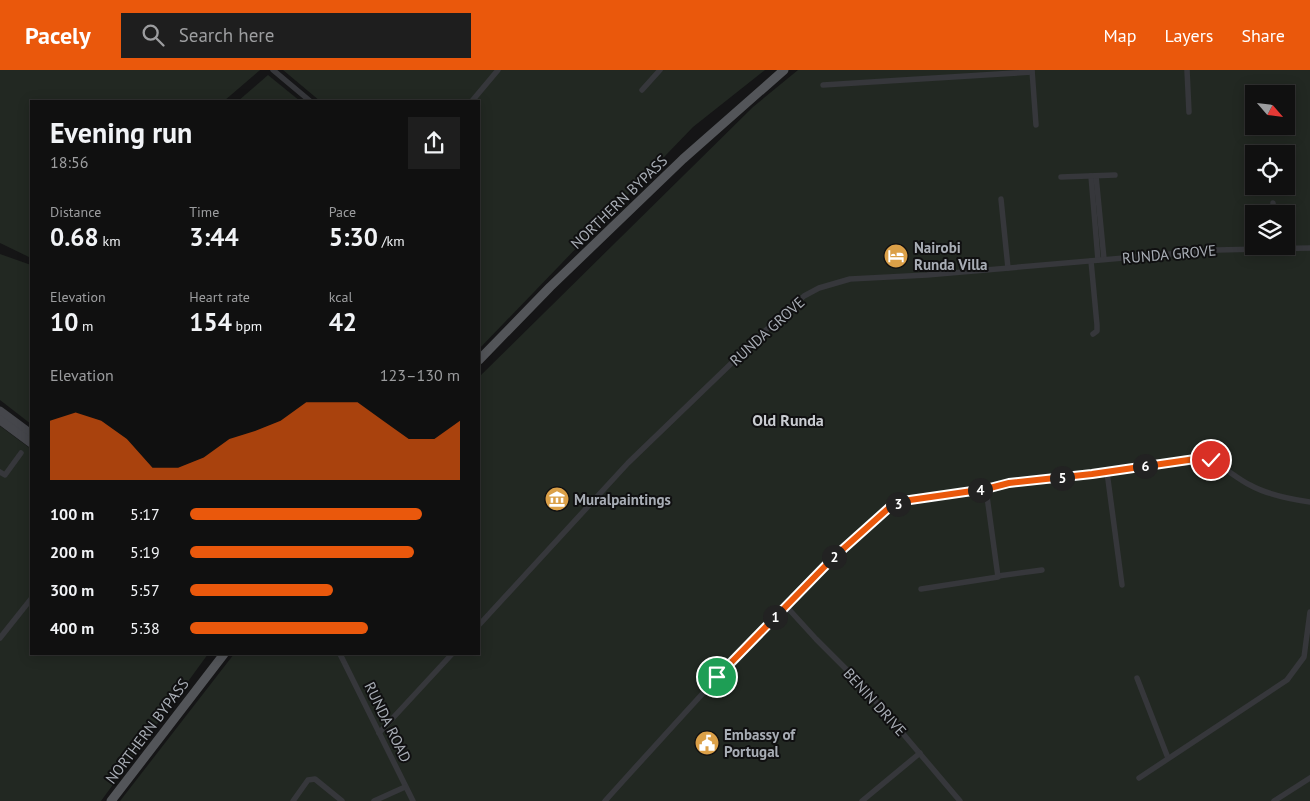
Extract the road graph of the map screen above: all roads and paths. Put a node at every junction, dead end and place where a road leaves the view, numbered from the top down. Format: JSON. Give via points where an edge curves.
{"nodes":[{"id":1,"x":273,"y":70,"type":"edge"},
{"id":2,"x":498,"y":70,"type":"edge"},
{"id":3,"x":660,"y":70,"type":"edge"},
{"id":4,"x":784,"y":70,"type":"edge"},
{"id":5,"x":1187,"y":70,"type":"edge"},
{"id":6,"x":1032,"y":71,"type":"edge"},
{"id":7,"x":967,"y":73,"type":"edge"},
{"id":8,"x":823,"y":84,"type":"dead end"},
{"id":9,"x":642,"y":90,"type":"dead end"},
{"id":10,"x":309,"y":100,"type":"edge"},
{"id":11,"x":473,"y":100,"type":"edge"},
{"id":12,"x":1189,"y":112,"type":"dead end"},
{"id":13,"x":1036,"y":124,"type":"dead end"},
{"id":14,"x":1115,"y":175,"type":"dead end"},
{"id":15,"x":1093,"y":176,"type":"junction"},
{"id":16,"x":1061,"y":177,"type":"dead end"},
{"id":17,"x":1001,"y":199,"type":"dead end"},
{"id":18,"x":1295,"y":248,"type":"edge"},
{"id":19,"x":1310,"y":248,"type":"edge"},
{"id":20,"x":1245,"y":249,"type":"edge"},
{"id":21,"x":1098,"y":260,"type":"junction"},
{"id":22,"x":1008,"y":268,"type":"junction"},
{"id":23,"x":1093,"y":334,"type":"dead end"},
{"id":24,"x":480,"y":359,"type":"edge"},
{"id":25,"x":0,"y":411,"type":"edge"},
{"id":26,"x":0,"y":420,"type":"edge"},
{"id":27,"x":30,"y":433,"type":"edge"},
{"id":28,"x":30,"y":442,"type":"edge"},
{"id":29,"x":21,"y":453,"type":"dead end"},
{"id":30,"x":0,"y":472,"type":"edge"},
{"id":31,"x":1107,"y":472,"type":"junction"},
{"id":32,"x":986,"y":489,"type":"junction"},
{"id":33,"x":1310,"y":502,"type":"edge"},
{"id":34,"x":1042,"y":570,"type":"dead end"},
{"id":35,"x":998,"y":576,"type":"junction"},
{"id":36,"x":1122,"y":585,"type":"dead end"},
{"id":37,"x":921,"y":589,"type":"dead end"},
{"id":38,"x":30,"y":600,"type":"edge"},
{"id":39,"x":786,"y":606,"type":"junction"},
{"id":40,"x":1310,"y":612,"type":"edge"},
{"id":41,"x":480,"y":624,"type":"edge"},
{"id":42,"x":0,"y":638,"type":"edge"},
{"id":43,"x":223,"y":655,"type":"edge"},
{"id":44,"x":340,"y":655,"type":"edge"},
{"id":45,"x":451,"y":655,"type":"edge"},
{"id":46,"x":1307,"y":658,"type":"edge"},
{"id":47,"x":1137,"y":678,"type":"dead end"},
{"id":48,"x":379,"y":733,"type":"junction"},
{"id":49,"x":920,"y":754,"type":"junction"},
{"id":50,"x":1168,"y":758,"type":"junction"},
{"id":51,"x":1139,"y":778,"type":"dead end"},
{"id":52,"x":1310,"y":778,"type":"edge"},
{"id":53,"x":405,"y":787,"type":"junction"},
{"id":54,"x":111,"y":801,"type":"edge"},
{"id":55,"x":293,"y":801,"type":"edge"},
{"id":56,"x":342,"y":801,"type":"edge"},
{"id":57,"x":374,"y":801,"type":"edge"},
{"id":58,"x":413,"y":801,"type":"edge"},
{"id":59,"x":605,"y":801,"type":"edge"},
{"id":60,"x":862,"y":801,"type":"edge"},
{"id":61,"x":960,"y":801,"type":"edge"},
{"id":62,"x":1274,"y":801,"type":"edge"}],
"edges":[{"from":1,"to":10,"type":"street"},
{"from":2,"to":11,"type":"street"},
{"from":3,"to":9,"type":"street"},
{"from":4,"to":24,"type":"main road","name":"NORTHERN BYPASS","via":[[683,159]]},
{"from":5,"to":12,"type":"street"},
{"from":6,"to":7,"type":"street"},
{"from":6,"to":13,"type":"street"},
{"from":7,"to":8,"type":"street"},
{"from":14,"to":15,"type":"street"},
{"from":15,"to":16,"type":"street"},
{"from":15,"to":21,"type":"street"},
{"from":17,"to":22,"type":"street"},
{"from":18,"to":19,"type":"street","name":"RUNDA GROVE"},
{"from":20,"to":21,"type":"street","name":"RUNDA GROVE"},
{"from":21,"to":22,"type":"street","name":"RUNDA GROVE"},
{"from":21,"to":23,"type":"street","via":[[1097,331]]},
{"from":22,"to":41,"type":"street","name":"RUNDA GROVE","via":[[850,279],[804,296],[628,463]]},
{"from":25,"to":27,"type":"street"},
{"from":26,"to":28,"type":"street"},
{"from":29,"to":30,"type":"street","via":[[5,475]]},
{"from":31,"to":32,"type":"street","via":[[1009,483]]},
{"from":31,"to":33,"type":"street","via":[[1202,458],[1211,460],[1268,494]]},
{"from":31,"to":36,"type":"street"},
{"from":32,"to":35,"type":"street"},
{"from":32,"to":39,"type":"street","via":[[903,501],[891,506]]},
{"from":34,"to":35,"type":"street"},
{"from":35,"to":37,"type":"street"},
{"from":38,"to":42,"type":"street"},
{"from":39,"to":49,"type":"street","name":"BENIN DRIVE","via":[[860,683]]},
{"from":39,"to":59,"type":"street"},
{"from":40,"to":46,"type":"street"},
{"from":43,"to":54,"type":"main road","name":"NORTHERN BYPASS"},
{"from":44,"to":48,"type":"street","name":"RUNDA ROAD"},
{"from":45,"to":48,"type":"street"},
{"from":46,"to":50,"type":"street","via":[[1287,680]]},
{"from":47,"to":50,"type":"street"},
{"from":48,"to":53,"type":"street","name":"RUNDA ROAD"},
{"from":49,"to":60,"type":"street"},
{"from":49,"to":61,"type":"street","name":"BENIN DRIVE"},
{"from":50,"to":51,"type":"street"},
{"from":52,"to":62,"type":"street"},
{"from":53,"to":57,"type":"street"},
{"from":53,"to":58,"type":"street","name":"RUNDA ROAD"},
{"from":55,"to":56,"type":"street","via":[[311,779]]}]}
